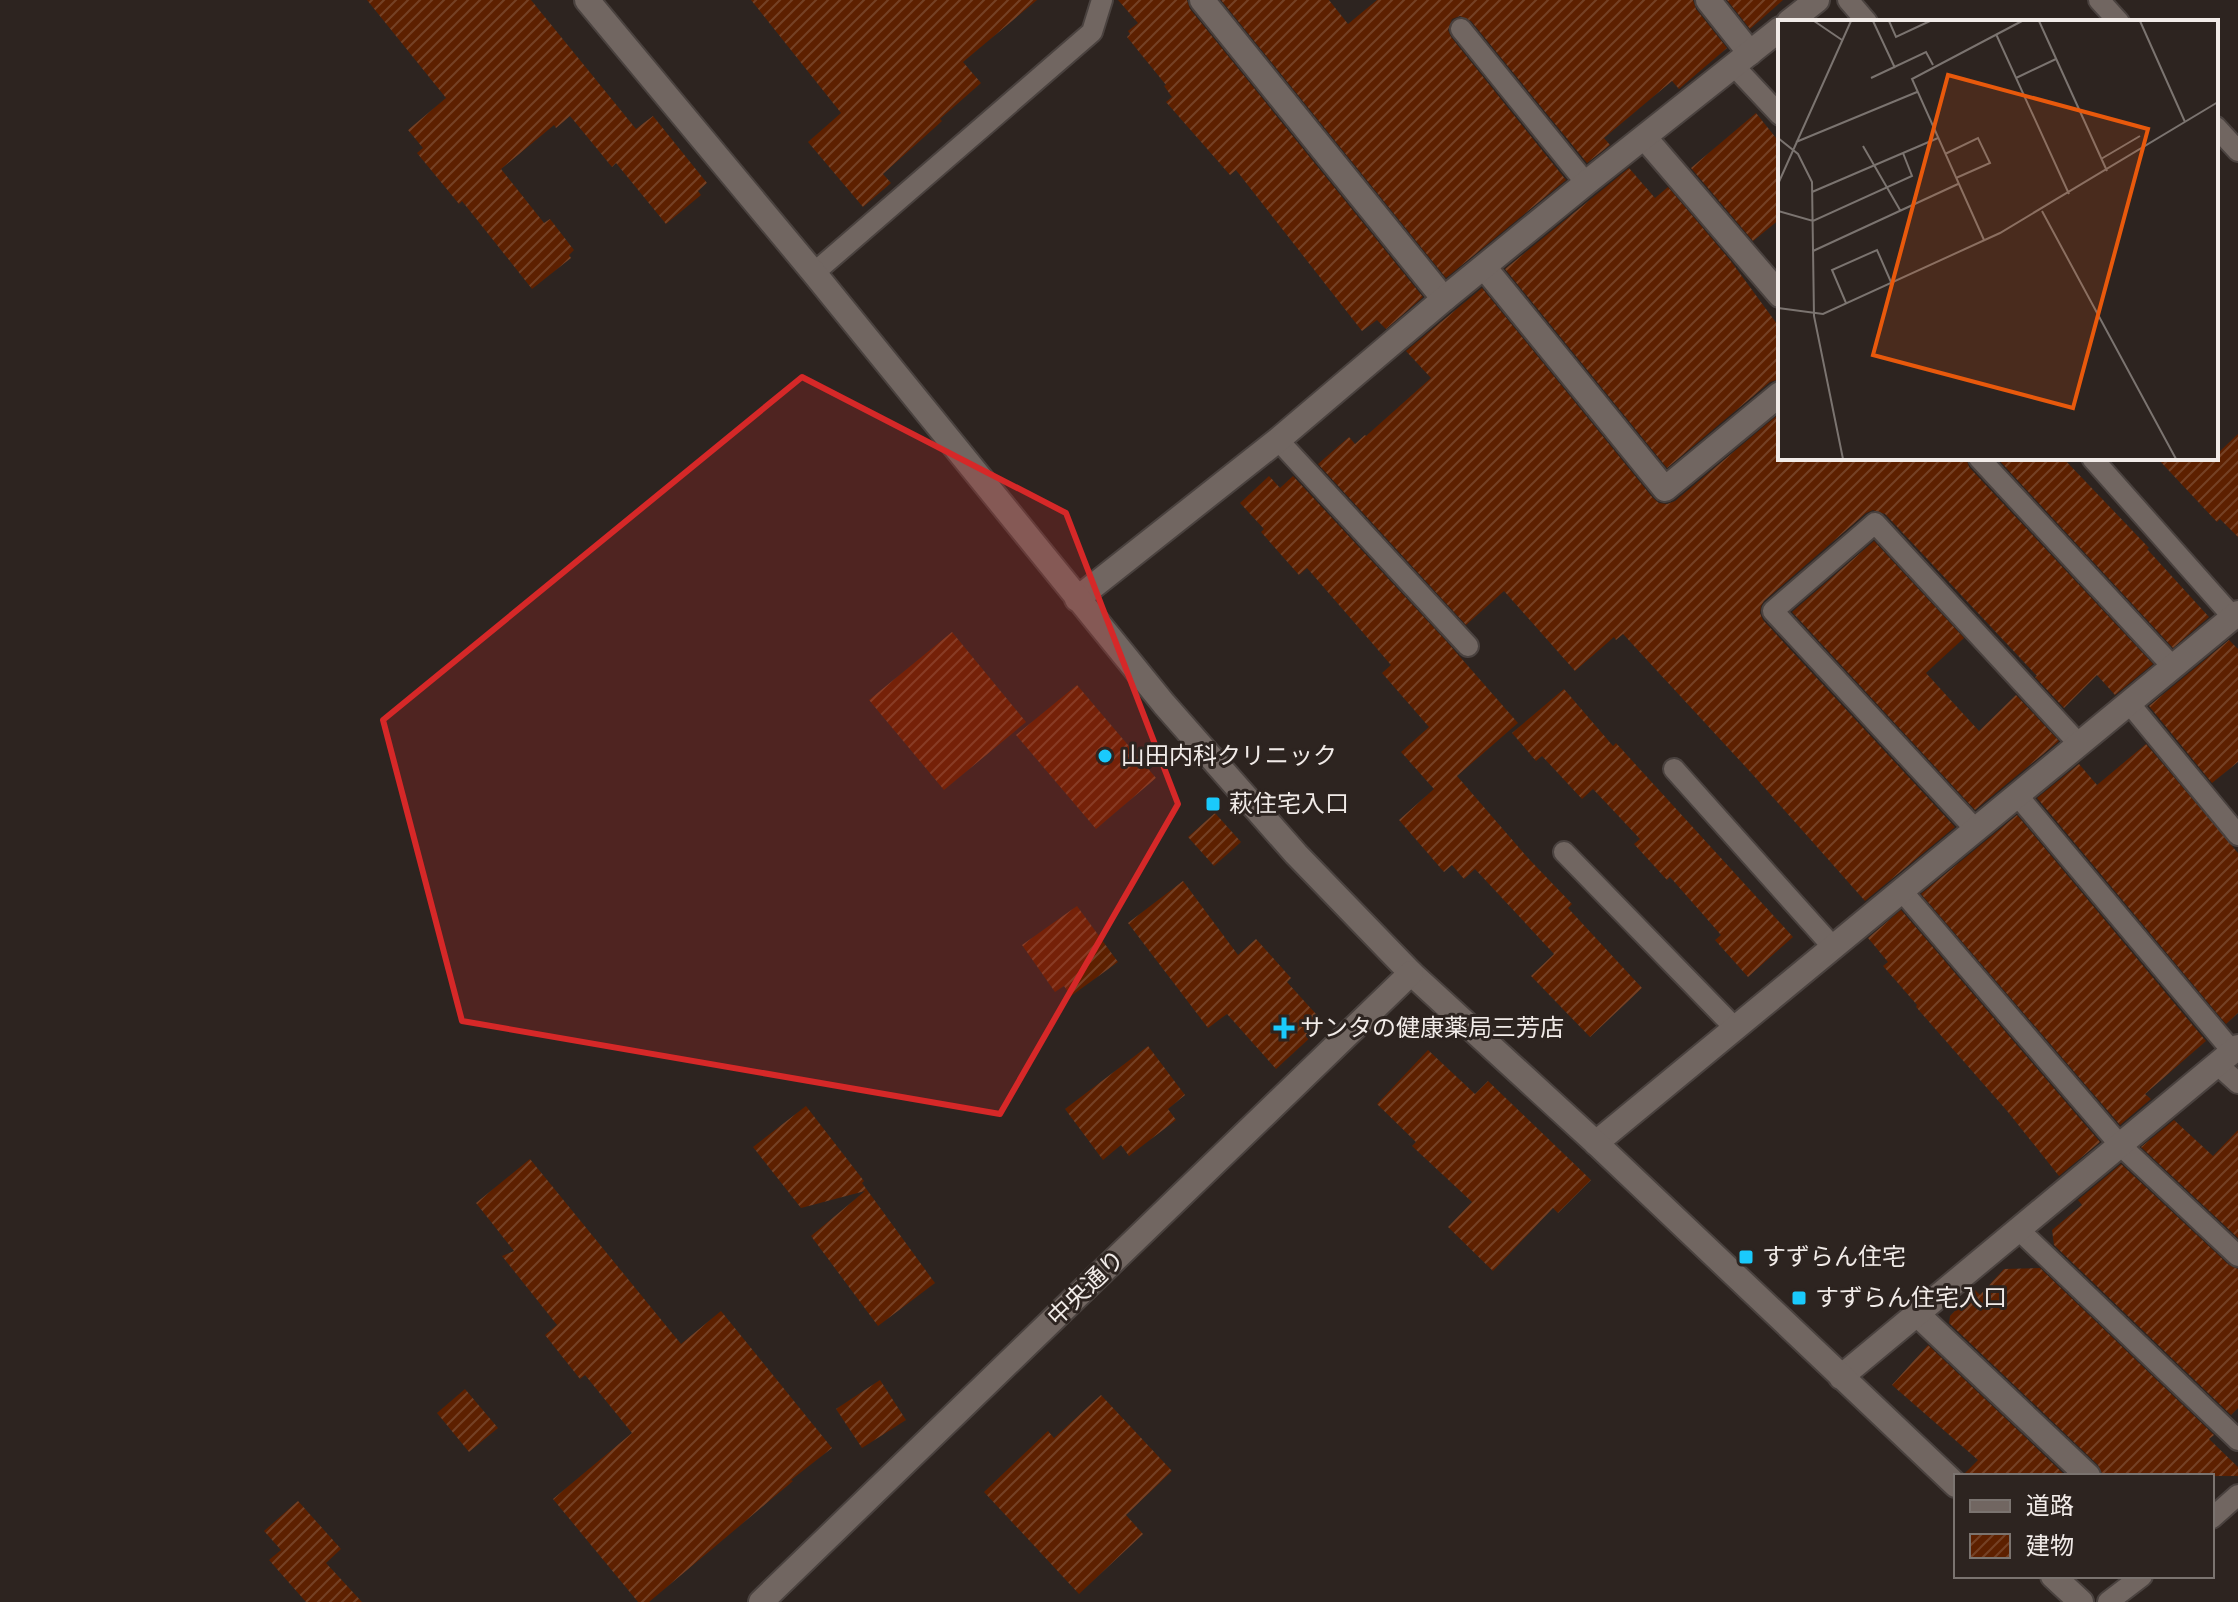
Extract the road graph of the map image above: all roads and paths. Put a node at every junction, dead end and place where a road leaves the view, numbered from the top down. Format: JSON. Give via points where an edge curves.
{"nodes":[{"id":1,"x":587,"y":0,"type":"edge"},
{"id":2,"x":1102,"y":0,"type":"edge"},
{"id":3,"x":1202,"y":0,"type":"edge"},
{"id":4,"x":1708,"y":0,"type":"edge"},
{"id":5,"x":1817,"y":0,"type":"edge"},
{"id":6,"x":1848,"y":0,"type":"edge"},
{"id":7,"x":2099,"y":0,"type":"edge"},
{"id":8,"x":1792,"y":20,"type":"edge"},
{"id":9,"x":1865,"y":20,"type":"edge"},
{"id":10,"x":2117,"y":20,"type":"edge"},
{"id":11,"x":1461,"y":29,"type":"dead end"},
{"id":12,"x":1778,"y":31,"type":"edge"},
{"id":13,"x":1742,"y":60,"type":"junction"},
{"id":14,"x":1778,"y":112,"type":"edge"},
{"id":15,"x":2218,"y":129,"type":"edge"},
{"id":16,"x":1645,"y":138,"type":"junction"},
{"id":17,"x":2238,"y":151,"type":"edge"},
{"id":18,"x":1586,"y":183,"type":"junction"},
{"id":19,"x":1484,"y":267,"type":"junction"},
{"id":20,"x":814,"y":273,"type":"junction"},
{"id":21,"x":1778,"y":293,"type":"edge"},
{"id":22,"x":1444,"y":299,"type":"junction"},
{"id":23,"x":1778,"y":396,"type":"edge"},
{"id":24,"x":1278,"y":440,"type":"junction"},
{"id":25,"x":1981,"y":460,"type":"edge"},
{"id":26,"x":2094,"y":460,"type":"edge"},
{"id":27,"x":1077,"y":599,"type":"junction"},
{"id":28,"x":2236,"y":615,"type":"edge"},
{"id":29,"x":1468,"y":646,"type":"dead end"},
{"id":30,"x":2173,"y":667,"type":"junction"},
{"id":31,"x":2129,"y":703,"type":"junction"},
{"id":32,"x":2079,"y":744,"type":"junction"},
{"id":33,"x":1674,"y":769,"type":"dead end"},
{"id":34,"x":2017,"y":795,"type":"junction"},
{"id":35,"x":1976,"y":830,"type":"junction"},
{"id":36,"x":2238,"y":835,"type":"edge"},
{"id":37,"x":1564,"y":852,"type":"dead end"},
{"id":38,"x":1901,"y":890,"type":"junction"},
{"id":39,"x":1833,"y":947,"type":"junction"},
{"id":40,"x":1411,"y":973,"type":"junction"},
{"id":41,"x":1735,"y":1028,"type":"junction"},
{"id":42,"x":2229,"y":1054,"type":"edge"},
{"id":43,"x":2238,"y":1083,"type":"edge"},
{"id":44,"x":1596,"y":1143,"type":"junction"},
{"id":45,"x":2120,"y":1145,"type":"junction"},
{"id":46,"x":2019,"y":1230,"type":"junction"},
{"id":47,"x":2238,"y":1256,"type":"edge"},
{"id":48,"x":1917,"y":1314,"type":"junction"},
{"id":49,"x":1841,"y":1377,"type":"junction"},
{"id":50,"x":2238,"y":1440,"type":"edge"},
{"id":51,"x":2086,"y":1474,"type":"edge"},
{"id":52,"x":1954,"y":1483,"type":"edge"},
{"id":53,"x":2238,"y":1495,"type":"edge"},
{"id":54,"x":2214,"y":1516,"type":"edge"},
{"id":55,"x":2055,"y":1578,"type":"edge"},
{"id":56,"x":2139,"y":1578,"type":"edge"},
{"id":57,"x":761,"y":1602,"type":"edge"},
{"id":58,"x":2081,"y":1602,"type":"edge"},
{"id":59,"x":2108,"y":1602,"type":"edge"}],
"edges":[{"from":1,"to":20,"type":"street"},
{"from":2,"to":20,"type":"lane","via":[[1092,32]]},
{"from":3,"to":22,"type":"street"},
{"from":4,"to":13,"type":"street"},
{"from":5,"to":8,"type":"street"},
{"from":6,"to":9,"type":"lane"},
{"from":7,"to":10,"type":"lane"},
{"from":11,"to":18,"type":"lane"},
{"from":12,"to":13,"type":"street"},
{"from":13,"to":14,"type":"lane"},
{"from":13,"to":16,"type":"street"},
{"from":15,"to":17,"type":"lane"},
{"from":16,"to":18,"type":"street"},
{"from":16,"to":21,"type":"street"},
{"from":18,"to":19,"type":"street"},
{"from":19,"to":22,"type":"street"},
{"from":19,"to":23,"type":"street","via":[[1665,489]]},
{"from":20,"to":27,"type":"street"},
{"from":22,"to":24,"type":"street"},
{"from":24,"to":27,"type":"street"},
{"from":24,"to":29,"type":"lane"},
{"from":25,"to":30,"type":"lane"},
{"from":26,"to":28,"type":"lane"},
{"from":27,"to":40,"type":"street","via":[[1296,854]]},
{"from":28,"to":30,"type":"street"},
{"from":30,"to":31,"type":"street"},
{"from":31,"to":32,"type":"street"},
{"from":31,"to":36,"type":"lane"},
{"from":32,"to":34,"type":"street"},
{"from":32,"to":35,"type":"lane","via":[[1875,523],[1773,611]]},
{"from":33,"to":39,"type":"lane"},
{"from":34,"to":35,"type":"street"},
{"from":34,"to":42,"type":"lane"},
{"from":35,"to":38,"type":"street"},
{"from":37,"to":41,"type":"lane"},
{"from":38,"to":39,"type":"street"},
{"from":38,"to":45,"type":"lane"},
{"from":39,"to":41,"type":"street"},
{"from":40,"to":44,"type":"street"},
{"from":40,"to":57,"type":"street","name":"中央通り"},
{"from":41,"to":44,"type":"street"},
{"from":42,"to":43,"type":"lane"},
{"from":42,"to":45,"type":"street"},
{"from":44,"to":49,"type":"street"},
{"from":45,"to":46,"type":"street"},
{"from":45,"to":47,"type":"lane"},
{"from":46,"to":48,"type":"street"},
{"from":46,"to":50,"type":"lane"},
{"from":48,"to":49,"type":"street"},
{"from":48,"to":51,"type":"street"},
{"from":49,"to":52,"type":"street"},
{"from":53,"to":54,"type":"lane"},
{"from":55,"to":58,"type":"street"},
{"from":56,"to":59,"type":"lane"}]}
